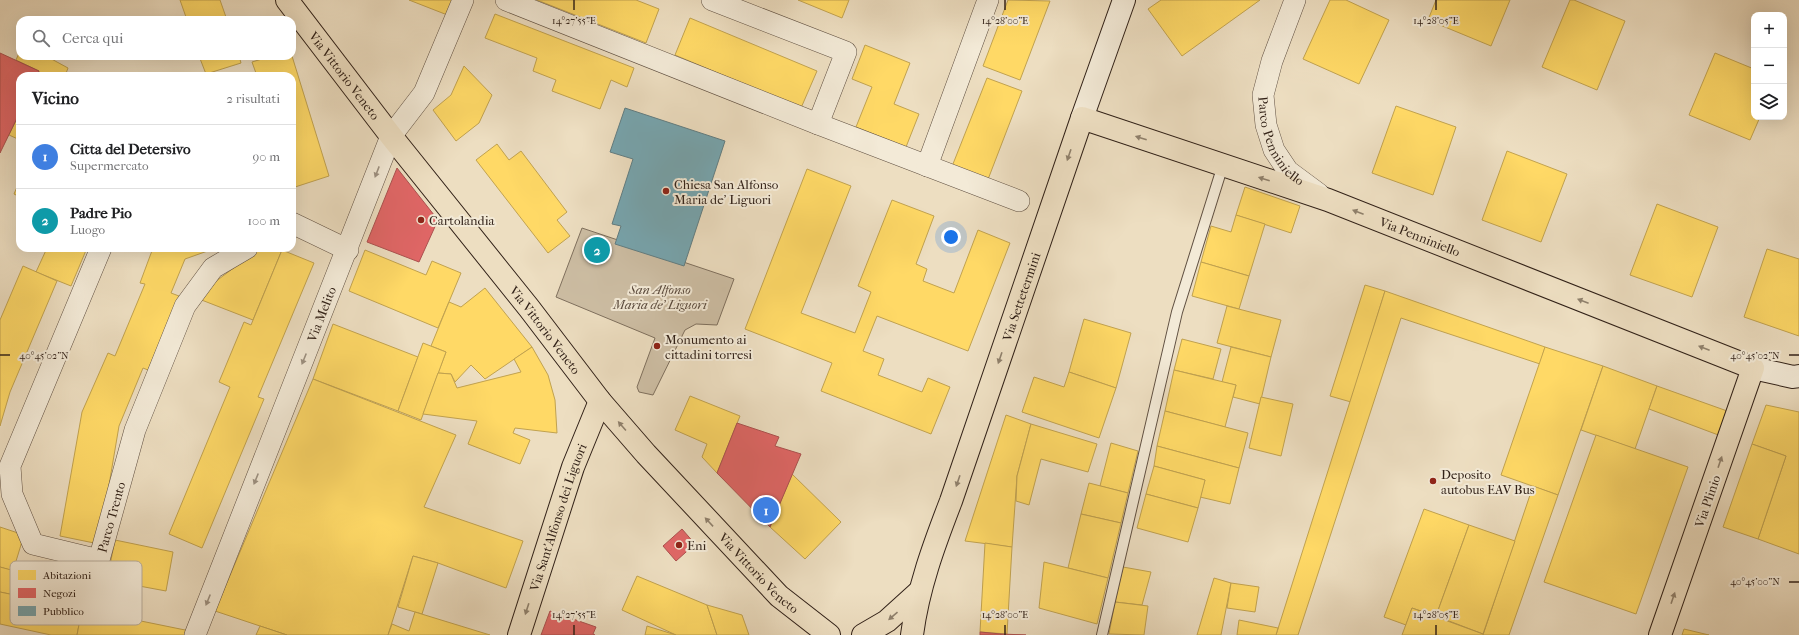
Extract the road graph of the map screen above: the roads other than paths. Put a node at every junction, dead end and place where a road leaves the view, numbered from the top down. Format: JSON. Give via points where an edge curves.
{"nodes":[{"id":1,"x":288,"y":0,"type":"edge"},
{"id":2,"x":463,"y":0,"type":"edge"},
{"id":3,"x":506,"y":0,"type":"edge"},
{"id":4,"x":712,"y":0,"type":"edge"},
{"id":5,"x":1124,"y":0,"type":"edge"},
{"id":6,"x":1295,"y":0,"type":"edge"},
{"id":7,"x":983,"y":1,"type":"edge"},
{"id":8,"x":1082,"y":118,"type":"junction"},
{"id":9,"x":818,"y":124,"type":"junction"},
{"id":10,"x":391,"y":136,"type":"junction"},
{"id":11,"x":1223,"y":165,"type":"junction"},
{"id":12,"x":926,"y":166,"type":"junction"},
{"id":13,"x":1328,"y":200,"type":"junction"},
{"id":14,"x":1019,"y":201,"type":"dead end"},
{"id":15,"x":296,"y":225,"type":"edge"},
{"id":16,"x":348,"y":250,"type":"junction"},
{"id":17,"x":99,"y":252,"type":"edge"},
{"id":18,"x":240,"y":252,"type":"edge"},
{"id":19,"x":1753,"y":368,"type":"junction"},
{"id":20,"x":1799,"y":376,"type":"edge"},
{"id":21,"x":600,"y":401,"type":"junction"},
{"id":22,"x":919,"y":592,"type":"junction"},
{"id":23,"x":195,"y":635,"type":"edge"},
{"id":24,"x":519,"y":635,"type":"edge"},
{"id":25,"x":829,"y":635,"type":"edge"},
{"id":26,"x":863,"y":635,"type":"edge"},
{"id":27,"x":912,"y":635,"type":"edge"},
{"id":28,"x":1102,"y":635,"type":"edge"},
{"id":29,"x":1660,"y":635,"type":"edge"}],
"edges":[{"from":1,"to":10,"type":"main road","name":"Via Vittorio Veneto"},
{"from":2,"to":10,"type":"street","name":"Via Melito","via":[[424,93]]},
{"from":3,"to":9,"type":"street"},
{"from":4,"to":9,"type":"street","via":[[846,52]]},
{"from":5,"to":8,"type":"main road","name":"Via Settetermini"},
{"from":6,"to":13,"type":"street","name":"Parco Penniniello","via":[[1272,61],[1263,95],[1266,125],[1274,150],[1288,171]]},
{"from":7,"to":12,"type":"street"},
{"from":11,"to":8,"type":"main road","name":"Via Penniniello","one_way":true},
{"from":8,"to":22,"type":"main road","name":"Via Settetermini","one_way":true},
{"from":9,"to":12,"type":"street"},
{"from":10,"to":16,"type":"street","name":"Via Melito","one_way":true},
{"from":10,"to":21,"type":"main road","name":"Via Vittorio Veneto"},
{"from":13,"to":11,"type":"main road","name":"Via Penniniello","one_way":true},
{"from":11,"to":28,"type":"lane","via":[[1177,312]]},
{"from":12,"to":14,"type":"street"},
{"from":19,"to":13,"type":"main road","name":"Via Penniniello","one_way":true},
{"from":15,"to":16,"type":"street"},
{"from":16,"to":23,"type":"street","name":"Via Melito","one_way":true},
{"from":17,"to":18,"type":"street","name":"Parco Trento","via":[[10,466],[12,494],[33,544],[99,560],[135,430],[185,306],[213,268]]},
{"from":19,"to":20,"type":"main road","via":[[1793,377]]},
{"from":29,"to":19,"type":"main road","name":"Via Plinio","one_way":true},
{"from":21,"to":24,"type":"main road","name":"Via Sant'Alfonso dei Liguori","one_way":true,"via":[[573,467]]},
{"from":25,"to":21,"type":"main road","name":"Via Vittorio Veneto","one_way":true,"via":[[778,596]]},
{"from":22,"to":26,"type":"main road","one_way":true,"via":[[887,621]]},
{"from":22,"to":27,"type":"main road","name":"Via Settetermini"}]}
